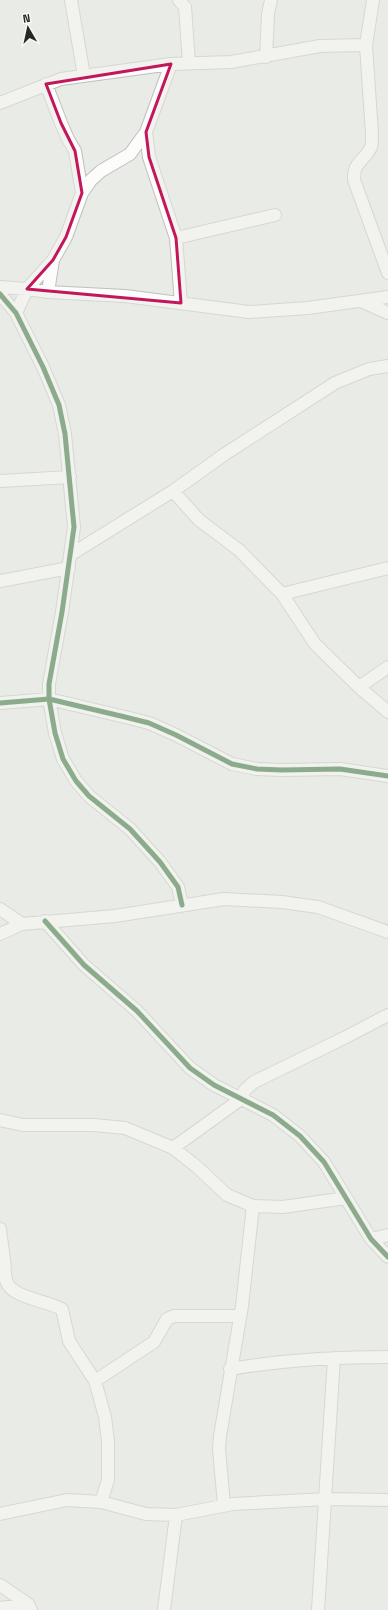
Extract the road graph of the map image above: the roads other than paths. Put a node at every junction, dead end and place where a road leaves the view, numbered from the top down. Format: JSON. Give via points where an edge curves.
{"nodes":[{"id":1,"x":71,"y":0,"type":"edge"},
{"id":2,"x":179,"y":0,"type":"edge"},
{"id":3,"x":271,"y":0,"type":"edge"},
{"id":4,"x":373,"y":0,"type":"edge"},
{"id":5,"x":366,"y":45,"type":"junction"},
{"id":6,"x":266,"y":56,"type":"junction"},
{"id":7,"x":189,"y":63,"type":"junction"},
{"id":8,"x":170,"y":64,"type":"junction"},
{"id":9,"x":84,"y":76,"type":"junction"},
{"id":10,"x":46,"y":84,"type":"junction"},
{"id":11,"x":0,"y":104,"type":"edge"},
{"id":12,"x":146,"y":132,"type":"junction"},
{"id":13,"x":82,"y":193,"type":"junction"},
{"id":14,"x":275,"y":215,"type":"dead end"},
{"id":15,"x":176,"y":238,"type":"junction"},
{"id":16,"x":53,"y":260,"type":"junction"},
{"id":17,"x":388,"y":273,"type":"edge"},
{"id":18,"x":0,"y":287,"type":"edge"},
{"id":19,"x":27,"y":289,"type":"junction"},
{"id":20,"x":48,"y":292,"type":"junction"},
{"id":21,"x":0,"y":294,"type":"edge"},
{"id":22,"x":388,"y":299,"type":"edge"},
{"id":23,"x":362,"y":301,"type":"junction"},
{"id":24,"x":181,"y":302,"type":"junction"},
{"id":25,"x":16,"y":313,"type":"junction"},
{"id":26,"x":388,"y":313,"type":"edge"},
{"id":27,"x":388,"y":366,"type":"edge"},
{"id":28,"x":70,"y":478,"type":"junction"},
{"id":29,"x":0,"y":481,"type":"edge"},
{"id":30,"x":173,"y":491,"type":"junction"},
{"id":31,"x":70,"y":555,"type":"junction"},
{"id":32,"x":69,"y":568,"type":"junction"},
{"id":33,"x":388,"y":568,"type":"edge"},
{"id":34,"x":0,"y":581,"type":"edge"},
{"id":35,"x":282,"y":594,"type":"junction"},
{"id":36,"x":388,"y":667,"type":"edge"},
{"id":37,"x":359,"y":687,"type":"junction"},
{"id":38,"x":49,"y":699,"type":"junction"},
{"id":39,"x":0,"y":703,"type":"edge"},
{"id":40,"x":388,"y":712,"type":"edge"},
{"id":41,"x":388,"y":776,"type":"edge"},
{"id":42,"x":182,"y":905,"type":"junction"},
{"id":43,"x":0,"y":909,"type":"edge"},
{"id":44,"x":45,"y":921,"type":"junction"},
{"id":45,"x":22,"y":924,"type":"junction"},
{"id":46,"x":388,"y":932,"type":"edge"},
{"id":47,"x":0,"y":934,"type":"edge"},
{"id":48,"x":388,"y":1015,"type":"edge"},
{"id":49,"x":241,"y":1099,"type":"junction"},
{"id":50,"x":0,"y":1120,"type":"edge"},
{"id":51,"x":173,"y":1148,"type":"junction"},
{"id":52,"x":346,"y":1198,"type":"junction"},
{"id":53,"x":253,"y":1206,"type":"junction"},
{"id":54,"x":0,"y":1229,"type":"edge"},
{"id":55,"x":388,"y":1236,"type":"edge"},
{"id":56,"x":371,"y":1239,"type":"junction"},
{"id":57,"x":388,"y":1257,"type":"edge"},
{"id":58,"x":240,"y":1316,"type":"junction"},
{"id":59,"x":388,"y":1357,"type":"edge"},
{"id":60,"x":334,"y":1358,"type":"junction"},
{"id":61,"x":230,"y":1370,"type":"junction"},
{"id":62,"x":94,"y":1381,"type":"junction"},
{"id":63,"x":326,"y":1499,"type":"junction"},
{"id":64,"x":388,"y":1500,"type":"edge"},
{"id":65,"x":101,"y":1502,"type":"junction"},
{"id":66,"x":224,"y":1505,"type":"junction"},
{"id":67,"x":0,"y":1514,"type":"edge"},
{"id":68,"x":176,"y":1515,"type":"junction"},
{"id":69,"x":0,"y":1586,"type":"edge"},
{"id":70,"x":30,"y":1607,"type":"edge"},
{"id":71,"x":0,"y":1608,"type":"edge"},
{"id":72,"x":164,"y":1610,"type":"edge"},
{"id":73,"x":318,"y":1610,"type":"edge"}],
"edges":[{"from":1,"to":9,"type":"street"},
{"from":2,"to":7,"type":"street","via":[[185,7]]},
{"from":3,"to":6,"type":"street"},
{"from":4,"to":5,"type":"street"},
{"from":5,"to":6,"type":"street","via":[[320,46]]},
{"from":5,"to":17,"type":"street","via":[[371,146],[353,172]]},
{"from":6,"to":7,"type":"street","via":[[231,62]]},
{"from":7,"to":8,"type":"street"},
{"from":8,"to":9,"type":"street"},
{"from":8,"to":12,"type":"street"},
{"from":9,"to":10,"type":"street"},
{"from":10,"to":11,"type":"street"},
{"from":10,"to":13,"type":"street","via":[[68,140],[75,151]]},
{"from":12,"to":13,"type":"street","via":[[135,149],[101,171]]},
{"from":12,"to":15,"type":"street","via":[[151,164]]},
{"from":13,"to":16,"type":"street","via":[[66,237]]},
{"from":14,"to":15,"type":"street"},
{"from":15,"to":24,"type":"street"},
{"from":16,"to":19,"type":"street"},
{"from":16,"to":20,"type":"street"},
{"from":18,"to":19,"type":"street"},
{"from":19,"to":20,"type":"street"},
{"from":19,"to":25,"type":"street"},
{"from":20,"to":24,"type":"street"},
{"from":21,"to":25,"type":"street"},
{"from":22,"to":23,"type":"street"},
{"from":23,"to":24,"type":"street","via":[[249,312]]},
{"from":23,"to":26,"type":"street"},
{"from":25,"to":28,"type":"street","via":[[59,405]]},
{"from":27,"to":30,"type":"street","via":[[369,369],[335,383]]},
{"from":28,"to":29,"type":"street"},
{"from":28,"to":31,"type":"street","via":[[74,526]]},
{"from":30,"to":31,"type":"street"},
{"from":30,"to":35,"type":"street","via":[[199,520],[239,550]]},
{"from":31,"to":32,"type":"street"},
{"from":32,"to":34,"type":"street"},
{"from":32,"to":38,"type":"street","via":[[51,663]]},
{"from":33,"to":35,"type":"street"},
{"from":35,"to":37,"type":"street","via":[[315,644]]},
{"from":36,"to":37,"type":"street"},
{"from":37,"to":40,"type":"street"},
{"from":38,"to":39,"type":"street"},
{"from":38,"to":41,"type":"street","via":[[148,723],[232,764],[257,769],[340,769]]},
{"from":38,"to":42,"type":"street","via":[[63,759],[76,781],[89,796],[130,829],[160,862],[178,887]]},
{"from":42,"to":44,"type":"street","via":[[115,916]]},
{"from":42,"to":46,"type":"street","via":[[224,899],[282,902],[318,908]]},
{"from":43,"to":45,"type":"street"},
{"from":44,"to":45,"type":"street"},
{"from":44,"to":49,"type":"street","via":[[84,965],[137,1011],[190,1068],[214,1085]]},
{"from":45,"to":47,"type":"street"},
{"from":48,"to":49,"type":"street","via":[[254,1082],[245,1090]]},
{"from":49,"to":51,"type":"street"},
{"from":49,"to":52,"type":"street","via":[[273,1115],[300,1136],[324,1162]]},
{"from":50,"to":51,"type":"street","via":[[23,1125],[94,1125],[125,1128]]},
{"from":51,"to":53,"type":"street","via":[[227,1195]]},
{"from":52,"to":53,"type":"street","via":[[283,1207]]},
{"from":52,"to":56,"type":"street"},
{"from":53,"to":58,"type":"street"},
{"from":54,"to":62,"type":"street","via":[[5,1262],[4,1276],[8,1286],[16,1292],[49,1302],[62,1309],[69,1342]]},
{"from":55,"to":56,"type":"street"},
{"from":56,"to":57,"type":"street"},
{"from":58,"to":61,"type":"street"},
{"from":58,"to":62,"type":"street","via":[[167,1318],[154,1342]]},
{"from":59,"to":60,"type":"street"},
{"from":60,"to":61,"type":"street","via":[[264,1364]]},
{"from":60,"to":63,"type":"street"},
{"from":61,"to":66,"type":"street","via":[[219,1449]]},
{"from":62,"to":65,"type":"street","via":[[105,1417],[108,1441],[108,1480]]},
{"from":63,"to":64,"type":"street"},
{"from":63,"to":66,"type":"street"},
{"from":63,"to":73,"type":"street"},
{"from":65,"to":67,"type":"street","via":[[67,1500]]},
{"from":65,"to":68,"type":"street","via":[[146,1514]]},
{"from":66,"to":68,"type":"street"},
{"from":68,"to":72,"type":"street"},
{"from":69,"to":70,"type":"street"},
{"from":70,"to":71,"type":"street"}]}
